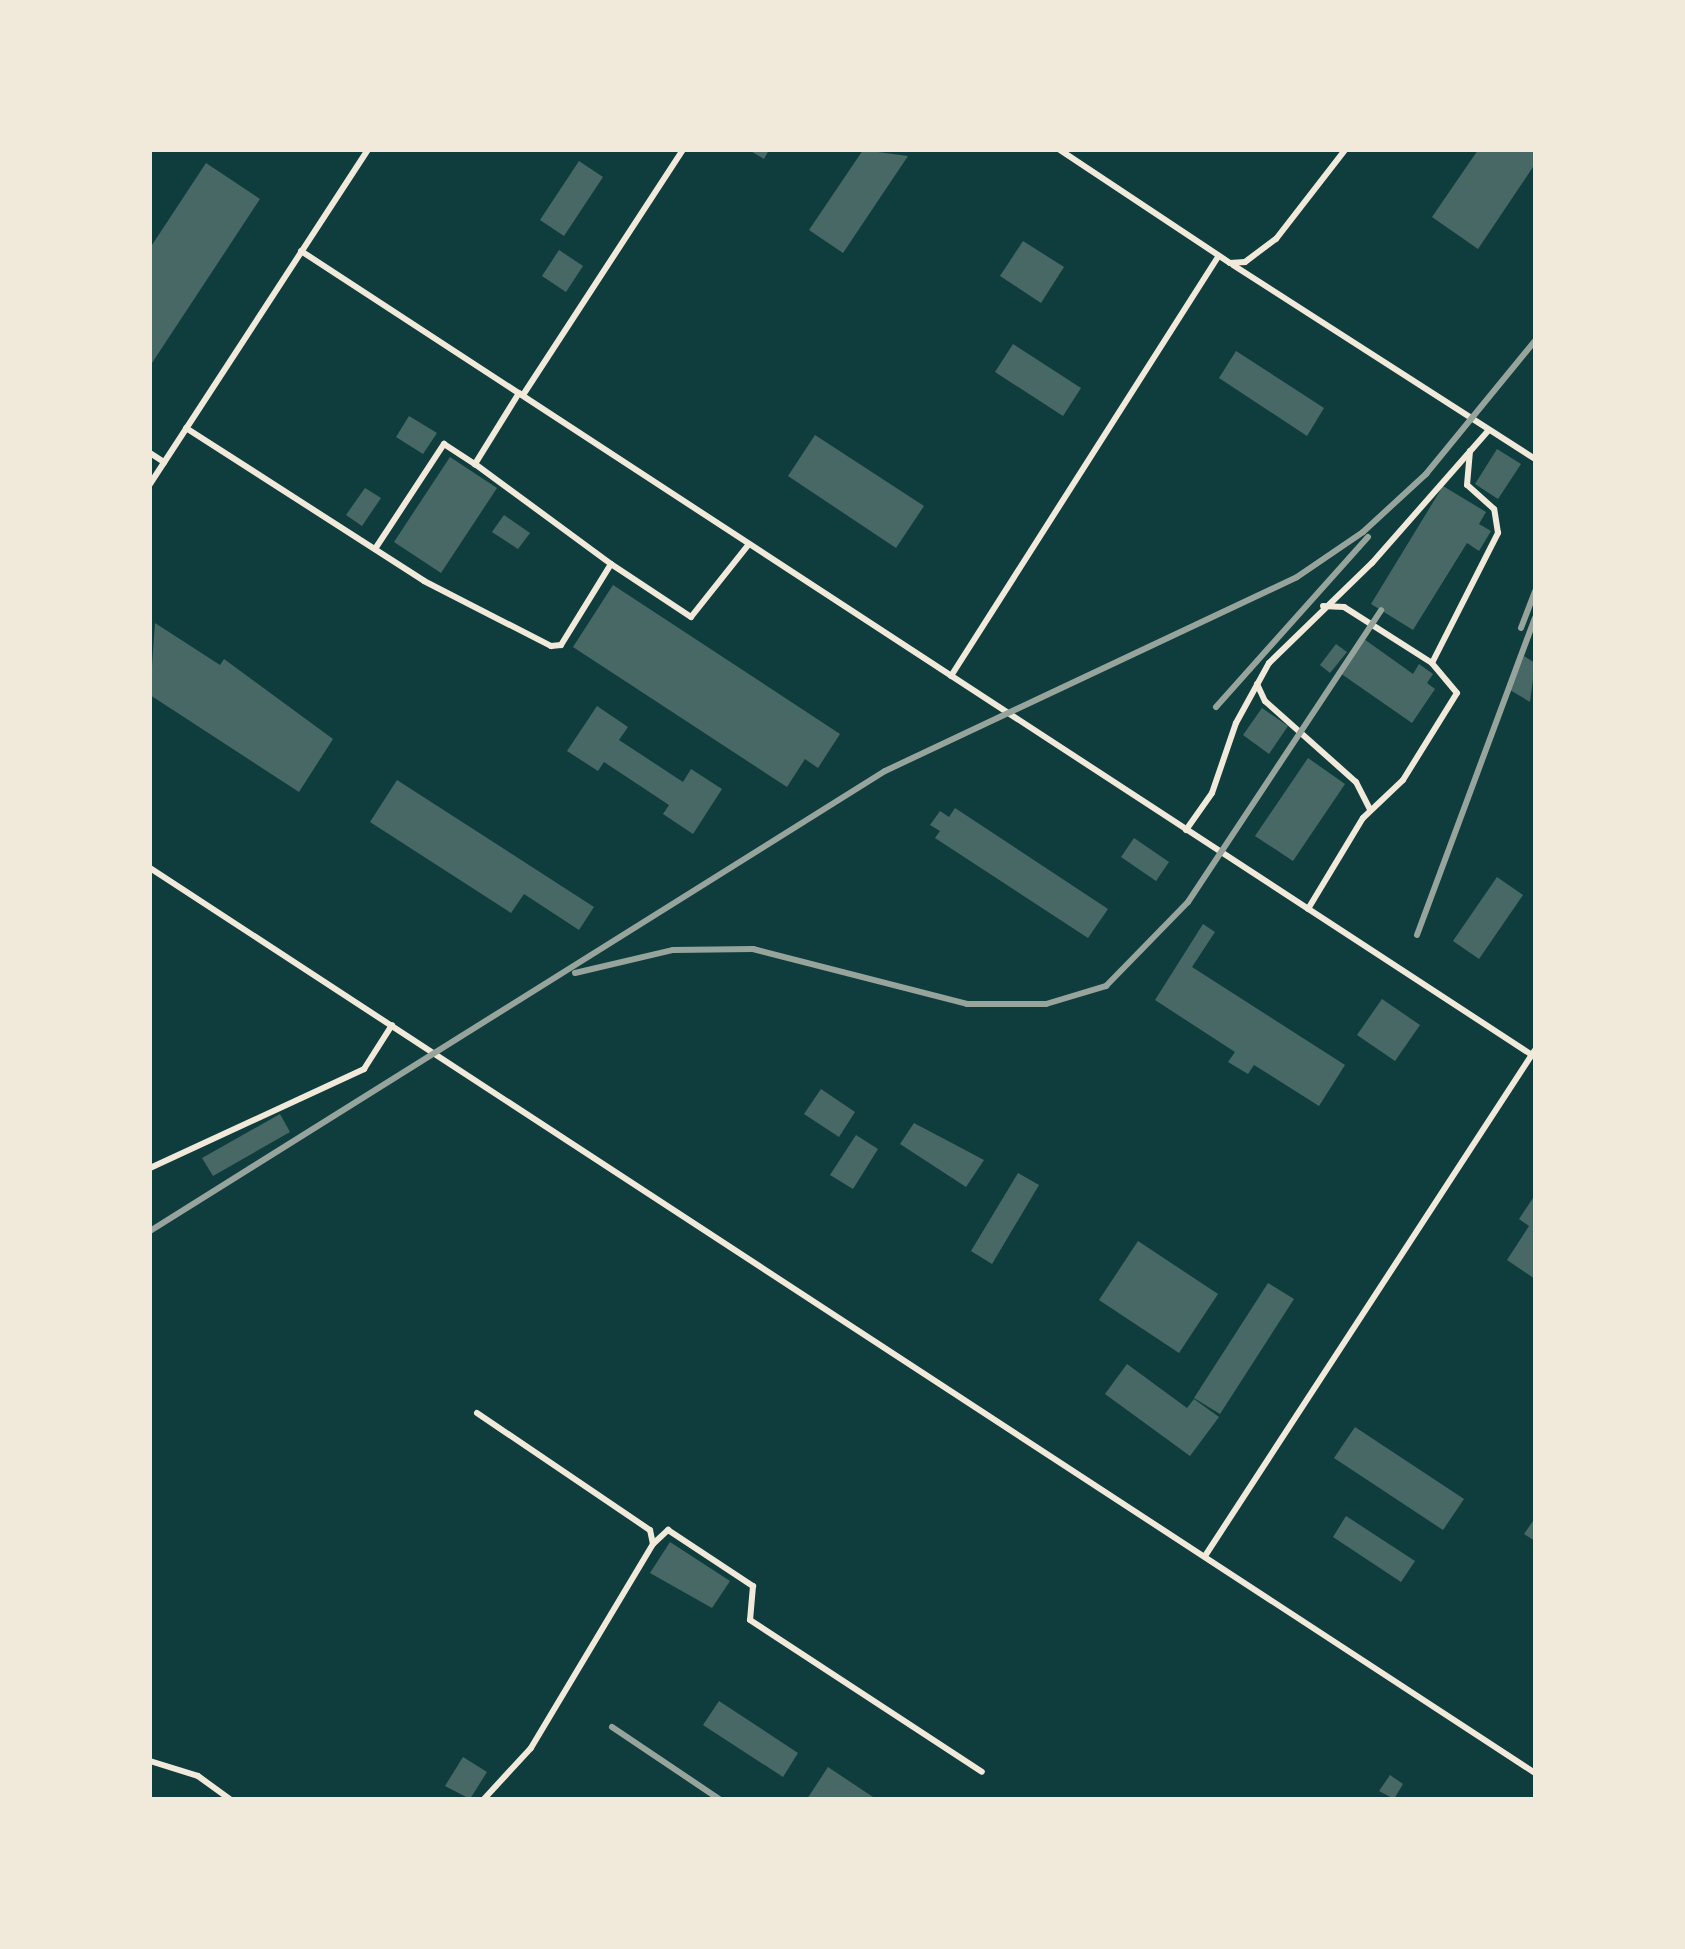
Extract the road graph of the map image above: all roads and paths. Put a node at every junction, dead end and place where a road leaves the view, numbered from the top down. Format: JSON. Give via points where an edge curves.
{"nodes":[{"id":1,"x":368,"y":150,"type":"edge"},
{"id":2,"x":683,"y":150,"type":"edge"},
{"id":3,"x":1060,"y":150,"type":"edge"},
{"id":4,"x":1345,"y":150,"type":"edge"},
{"id":5,"x":301,"y":251,"type":"junction"},
{"id":6,"x":1219,"y":256,"type":"junction"},
{"id":7,"x":1230,"y":263,"type":"junction"},
{"id":8,"x":521,"y":394,"type":"junction"},
{"id":9,"x":186,"y":428,"type":"junction"},
{"id":10,"x":1488,"y":431,"type":"junction"},
{"id":11,"x":1470,"y":451,"type":"junction"},
{"id":12,"x":150,"y":453,"type":"edge"},
{"id":13,"x":1535,"y":459,"type":"edge"},
{"id":14,"x":164,"y":462,"type":"junction"},
{"id":15,"x":475,"y":464,"type":"junction"},
{"id":16,"x":150,"y":484,"type":"edge"},
{"id":17,"x":749,"y":544,"type":"junction"},
{"id":18,"x":375,"y":549,"type":"junction"},
{"id":19,"x":611,"y":564,"type":"junction"},
{"id":20,"x":1323,"y":606,"type":"junction"},
{"id":21,"x":1432,"y":663,"type":"junction"},
{"id":22,"x":951,"y":676,"type":"junction"},
{"id":23,"x":1257,"y":684,"type":"junction"},
{"id":24,"x":1370,"y":809,"type":"junction"},
{"id":25,"x":1186,"y":830,"type":"junction"},
{"id":26,"x":150,"y":868,"type":"edge"},
{"id":27,"x":1308,"y":909,"type":"junction"},
{"id":28,"x":392,"y":1025,"type":"junction"},
{"id":29,"x":1534,"y":1054,"type":"edge"},
{"id":30,"x":150,"y":1168,"type":"edge"},
{"id":31,"x":477,"y":1413,"type":"dead end"},
{"id":32,"x":653,"y":1544,"type":"junction"},
{"id":33,"x":1205,"y":1556,"type":"junction"},
{"id":34,"x":150,"y":1761,"type":"edge"},
{"id":35,"x":982,"y":1772,"type":"dead end"},
{"id":36,"x":1535,"y":1773,"type":"edge"},
{"id":37,"x":230,"y":1799,"type":"edge"},
{"id":38,"x":484,"y":1799,"type":"edge"}],
"edges":[{"from":1,"to":5,"type":"lane"},
{"from":2,"to":8,"type":"lane"},
{"from":3,"to":6,"type":"lane"},
{"from":4,"to":7,"type":"lane","via":[[1276,239],[1245,262]]},
{"from":5,"to":8,"type":"lane"},
{"from":5,"to":9,"type":"lane"},
{"from":6,"to":7,"type":"lane"},
{"from":6,"to":22,"type":"lane"},
{"from":7,"to":10,"type":"lane"},
{"from":8,"to":15,"type":"lane"},
{"from":8,"to":17,"type":"lane"},
{"from":9,"to":14,"type":"lane"},
{"from":9,"to":18,"type":"lane"},
{"from":10,"to":11,"type":"lane"},
{"from":10,"to":13,"type":"lane"},
{"from":11,"to":20,"type":"lane","via":[[1372,563]]},
{"from":11,"to":21,"type":"lane","via":[[1467,485],[1494,509],[1498,533]]},
{"from":12,"to":14,"type":"lane"},
{"from":14,"to":16,"type":"lane"},
{"from":15,"to":18,"type":"lane","via":[[444,444]]},
{"from":15,"to":19,"type":"lane"},
{"from":17,"to":19,"type":"lane","via":[[691,617]]},
{"from":17,"to":22,"type":"lane"},
{"from":18,"to":19,"type":"lane","via":[[551,646],[561,645]]},
{"from":20,"to":21,"type":"lane","via":[[1344,607]]},
{"from":20,"to":23,"type":"lane"},
{"from":21,"to":24,"type":"lane","via":[[1457,693],[1403,780]]},
{"from":22,"to":25,"type":"lane"},
{"from":23,"to":24,"type":"lane","via":[[1265,701],[1356,782]]},
{"from":23,"to":25,"type":"lane","via":[[1212,793]]},
{"from":24,"to":27,"type":"lane"},
{"from":25,"to":27,"type":"lane"},
{"from":26,"to":28,"type":"lane"},
{"from":27,"to":29,"type":"lane"},
{"from":28,"to":30,"type":"lane","via":[[364,1069]]},
{"from":28,"to":33,"type":"lane"},
{"from":29,"to":33,"type":"lane"},
{"from":31,"to":32,"type":"lane","via":[[650,1530]]},
{"from":32,"to":35,"type":"lane","via":[[668,1530],[753,1586],[750,1620]]},
{"from":32,"to":38,"type":"lane","via":[[531,1748]]},
{"from":33,"to":36,"type":"lane"},
{"from":34,"to":37,"type":"lane","via":[[198,1776]]}]}
